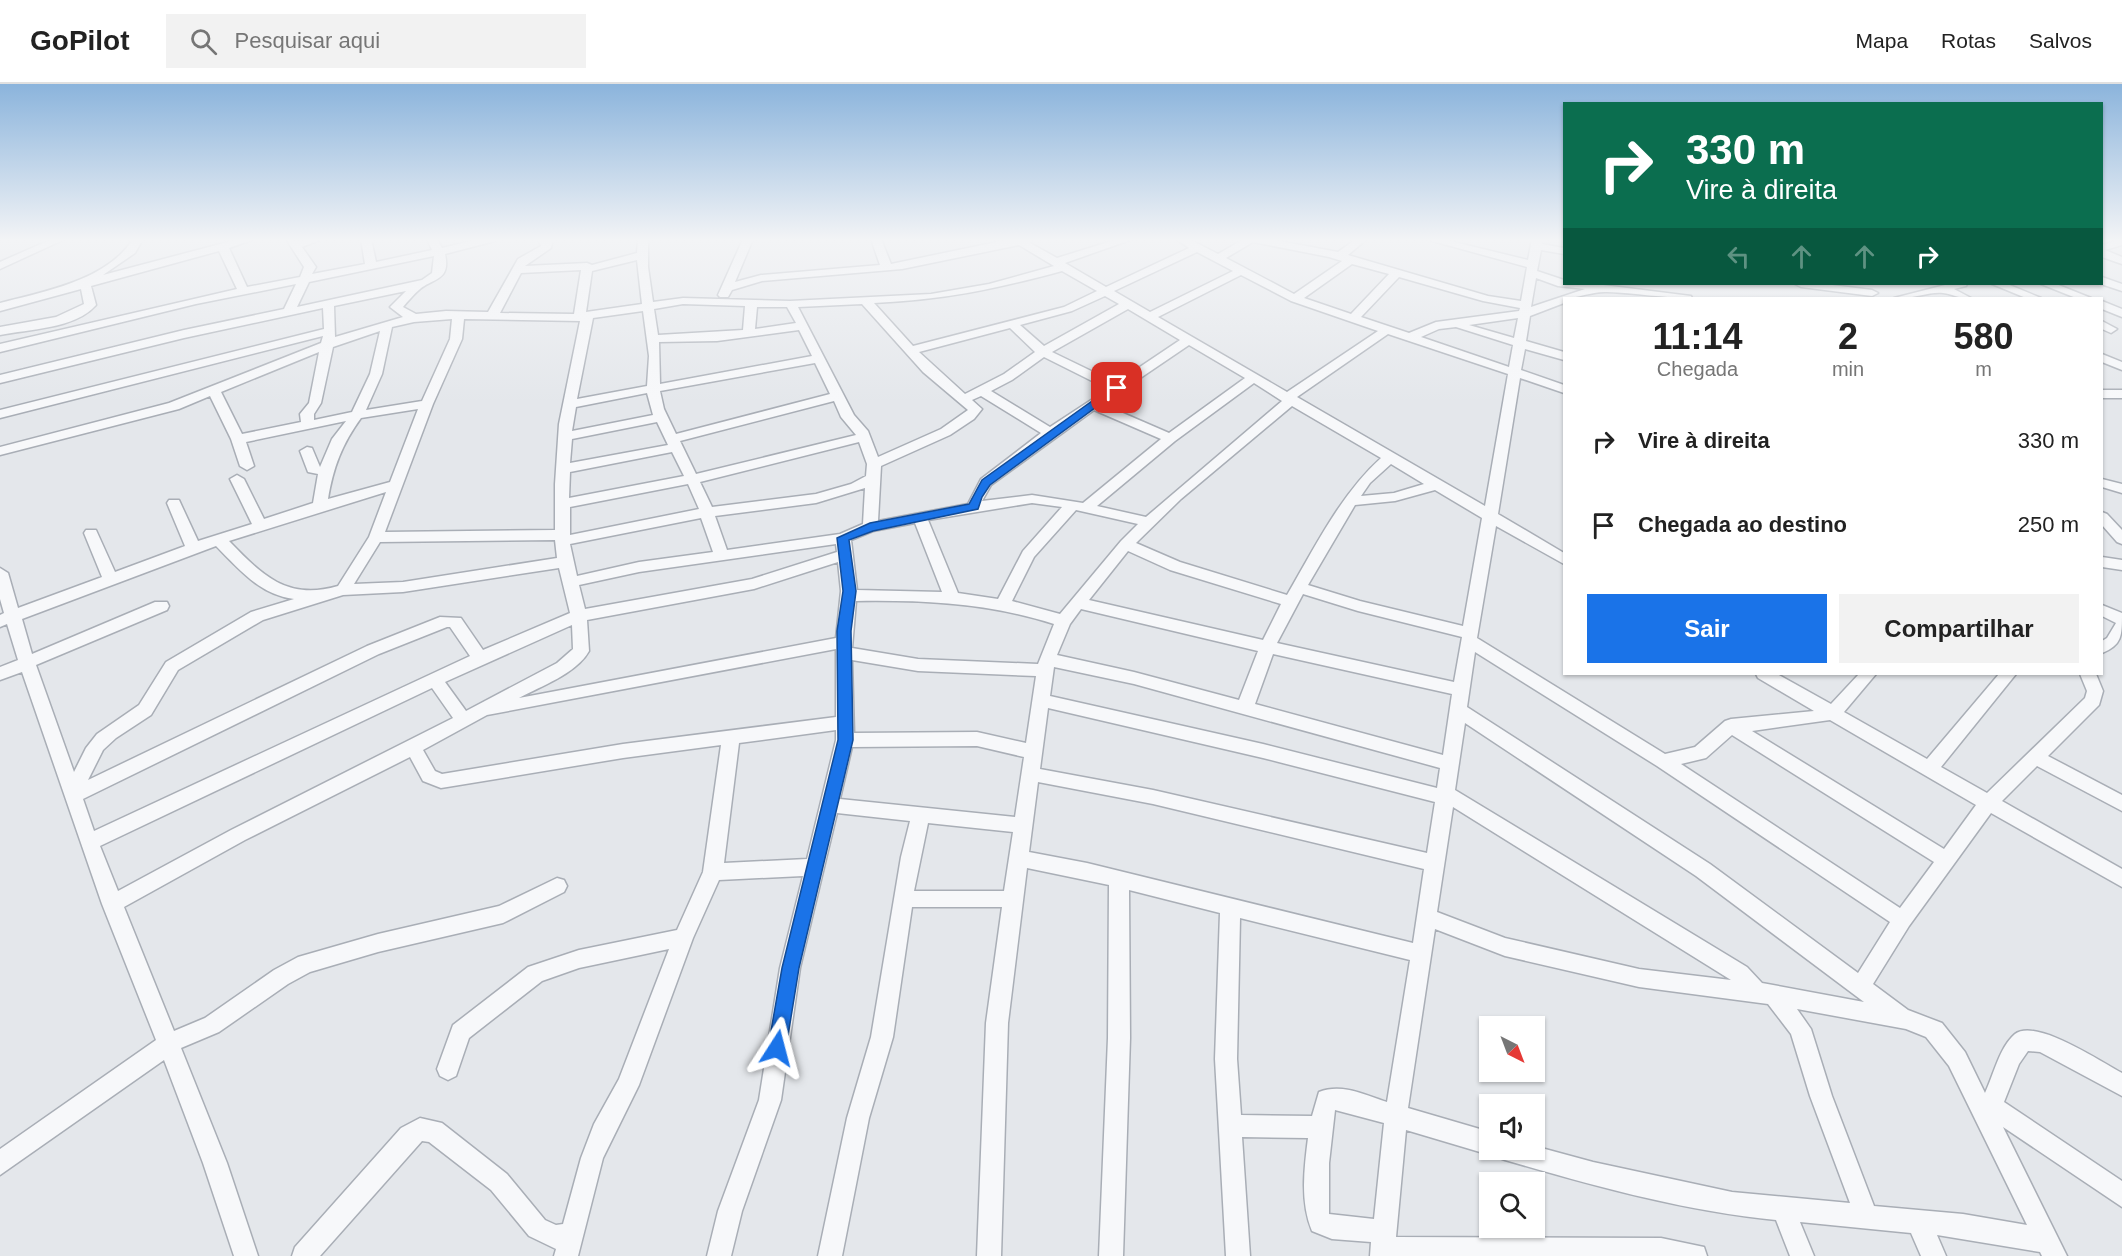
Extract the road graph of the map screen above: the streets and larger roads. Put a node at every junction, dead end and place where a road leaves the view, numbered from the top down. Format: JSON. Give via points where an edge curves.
{"nodes":[{"id":1,"x":47,"y":294,"type":"edge"},
{"id":2,"x":87,"y":294,"type":"edge"},
{"id":3,"x":232,"y":294,"type":"edge"},
{"id":4,"x":296,"y":294,"type":"edge"},
{"id":5,"x":377,"y":294,"type":"edge"},
{"id":6,"x":410,"y":294,"type":"edge"},
{"id":7,"x":505,"y":294,"type":"edge"},
{"id":8,"x":585,"y":294,"type":"edge"},
{"id":9,"x":647,"y":294,"type":"edge"},
{"id":10,"x":725,"y":294,"type":"edge"},
{"id":11,"x":940,"y":294,"type":"edge"},
{"id":12,"x":1103,"y":294,"type":"edge"},
{"id":13,"x":1110,"y":294,"type":"edge"},
{"id":14,"x":1196,"y":294,"type":"edge"},
{"id":15,"x":1285,"y":294,"type":"edge"},
{"id":16,"x":1302,"y":294,"type":"edge"},
{"id":17,"x":1377,"y":294,"type":"edge"},
{"id":18,"x":1469,"y":294,"type":"edge"},
{"id":19,"x":1528,"y":294,"type":"edge"},
{"id":20,"x":1592,"y":294,"type":"edge"},
{"id":21,"x":1651,"y":294,"type":"edge"},
{"id":22,"x":1923,"y":294,"type":"edge"},
{"id":23,"x":1575,"y":297,"type":"edge"},
{"id":24,"x":1678,"y":297,"type":"edge"},
{"id":25,"x":1905,"y":297,"type":"edge"},
{"id":26,"x":1295,"y":299,"type":"junction"},
{"id":27,"x":865,"y":300,"type":"junction"},
{"id":28,"x":1563,"y":300,"type":"edge"},
{"id":29,"x":722,"y":301,"type":"junction"},
{"id":30,"x":751,"y":302,"type":"junction"},
{"id":31,"x":328,"y":303,"type":"junction"},
{"id":32,"x":790,"y":304,"type":"junction"},
{"id":33,"x":1128,"y":304,"type":"junction"},
{"id":34,"x":2103,"y":305,"type":"edge"},
{"id":35,"x":1550,"y":306,"type":"junction"},
{"id":36,"x":0,"y":307,"type":"edge"},
{"id":37,"x":649,"y":307,"type":"junction"},
{"id":38,"x":1068,"y":309,"type":"junction"},
{"id":39,"x":1525,"y":309,"type":"junction"},
{"id":40,"x":289,"y":311,"type":"junction"},
{"id":41,"x":1563,"y":312,"type":"edge"},
{"id":42,"x":2122,"y":313,"type":"edge"},
{"id":43,"x":458,"y":315,"type":"junction"},
{"id":44,"x":492,"y":316,"type":"junction"},
{"id":45,"x":583,"y":317,"type":"junction"},
{"id":46,"x":1149,"y":317,"type":"junction"},
{"id":47,"x":414,"y":318,"type":"junction"},
{"id":48,"x":1352,"y":320,"type":"junction"},
{"id":49,"x":1013,"y":324,"type":"junction"},
{"id":50,"x":387,"y":325,"type":"junction"},
{"id":51,"x":1455,"y":325,"type":"junction"},
{"id":52,"x":804,"y":326,"type":"junction"},
{"id":53,"x":1089,"y":327,"type":"junction"},
{"id":54,"x":0,"y":331,"type":"edge"},
{"id":55,"x":330,"y":331,"type":"junction"},
{"id":56,"x":1385,"y":331,"type":"junction"},
{"id":57,"x":749,"y":333,"type":"junction"},
{"id":58,"x":1407,"y":338,"type":"junction"},
{"id":59,"x":653,"y":339,"type":"junction"},
{"id":60,"x":1190,"y":340,"type":"junction"},
{"id":61,"x":1519,"y":343,"type":"junction"},
{"id":62,"x":326,"y":346,"type":"junction"},
{"id":63,"x":0,"y":348,"type":"edge"},
{"id":64,"x":910,"y":351,"type":"junction"},
{"id":65,"x":1043,"y":352,"type":"junction"},
{"id":66,"x":1563,"y":356,"type":"edge"},
{"id":67,"x":820,"y":358,"type":"junction"},
{"id":68,"x":2103,"y":358,"type":"edge"},
{"id":69,"x":2103,"y":364,"type":"edge"},
{"id":70,"x":2122,"y":366,"type":"edge"},
{"id":71,"x":1514,"y":372,"type":"junction"},
{"id":72,"x":1253,"y":378,"type":"junction"},
{"id":73,"x":0,"y":379,"type":"edge"},
{"id":74,"x":1117,"y":388,"type":"junction"},
{"id":75,"x":653,"y":389,"type":"junction"},
{"id":76,"x":1563,"y":390,"type":"edge"},
{"id":77,"x":214,"y":391,"type":"junction"},
{"id":78,"x":983,"y":391,"type":"junction"},
{"id":79,"x":2103,"y":394,"type":"edge"},
{"id":80,"x":2122,"y":394,"type":"edge"},
{"id":81,"x":838,"y":396,"type":"junction"},
{"id":82,"x":965,"y":399,"type":"junction"},
{"id":83,"x":1289,"y":399,"type":"junction"},
{"id":84,"x":427,"y":404,"type":"junction"},
{"id":85,"x":569,"y":404,"type":"junction"},
{"id":86,"x":1094,"y":405,"type":"junction"},
{"id":87,"x":0,"y":414,"type":"edge"},
{"id":88,"x":357,"y":415,"type":"junction"},
{"id":89,"x":659,"y":418,"type":"junction"},
{"id":90,"x":308,"y":424,"type":"junction"},
{"id":91,"x":1050,"y":434,"type":"junction"},
{"id":92,"x":565,"y":436,"type":"junction"},
{"id":93,"x":863,"y":436,"type":"junction"},
{"id":94,"x":1170,"y":438,"type":"junction"},
{"id":95,"x":238,"y":439,"type":"junction"},
{"id":96,"x":674,"y":443,"type":"junction"},
{"id":97,"x":0,"y":451,"type":"edge"},
{"id":98,"x":307,"y":451,"type":"dead end"},
{"id":99,"x":1389,"y":458,"type":"junction"},
{"id":100,"x":247,"y":466,"type":"dead end"},
{"id":101,"x":563,"y":469,"type":"junction"},
{"id":102,"x":874,"y":471,"type":"junction"},
{"id":103,"x":325,"y":472,"type":"junction"},
{"id":104,"x":237,"y":479,"type":"dead end"},
{"id":105,"x":692,"y":479,"type":"junction"},
{"id":106,"x":2103,"y":483,"type":"edge"},
{"id":107,"x":1436,"y":485,"type":"junction"},
{"id":108,"x":393,"y":486,"type":"junction"},
{"id":109,"x":2122,"y":489,"type":"edge"},
{"id":110,"x":1350,"y":501,"type":"junction"},
{"id":111,"x":174,"y":503,"type":"dead end"},
{"id":112,"x":563,"y":504,"type":"junction"},
{"id":113,"x":320,"y":506,"type":"junction"},
{"id":114,"x":1079,"y":506,"type":"junction"},
{"id":115,"x":974,"y":507,"type":"junction"},
{"id":116,"x":707,"y":512,"type":"junction"},
{"id":117,"x":1491,"y":517,"type":"junction"},
{"id":118,"x":920,"y":518,"type":"junction"},
{"id":119,"x":2103,"y":518,"type":"edge"},
{"id":120,"x":1149,"y":522,"type":"junction"},
{"id":121,"x":260,"y":526,"type":"junction"},
{"id":122,"x":870,"y":527,"type":"junction"},
{"id":123,"x":91,"y":533,"type":"dead end"},
{"id":124,"x":376,"y":537,"type":"junction"},
{"id":125,"x":563,"y":538,"type":"junction"},
{"id":126,"x":2122,"y":538,"type":"edge"},
{"id":127,"x":219,"y":540,"type":"junction"},
{"id":128,"x":1126,"y":544,"type":"junction"},
{"id":129,"x":845,"y":546,"type":"junction"},
{"id":130,"x":193,"y":548,"type":"junction"},
{"id":131,"x":721,"y":554,"type":"junction"},
{"id":132,"x":1563,"y":559,"type":"edge"},
{"id":133,"x":565,"y":561,"type":"junction"},
{"id":134,"x":2103,"y":562,"type":"edge"},
{"id":135,"x":2122,"y":565,"type":"edge"},
{"id":136,"x":0,"y":573,"type":"edge"},
{"id":137,"x":110,"y":578,"type":"junction"},
{"id":138,"x":572,"y":582,"type":"junction"},
{"id":139,"x":1298,"y":587,"type":"junction"},
{"id":140,"x":343,"y":590,"type":"junction"},
{"id":141,"x":848,"y":596,"type":"junction"},
{"id":142,"x":315,"y":597,"type":"junction"},
{"id":143,"x":953,"y":599,"type":"junction"},
{"id":144,"x":1289,"y":601,"type":"junction"},
{"id":145,"x":1079,"y":603,"type":"junction"},
{"id":146,"x":1003,"y":604,"type":"junction"},
{"id":147,"x":160,"y":606,"type":"dead end"},
{"id":148,"x":2103,"y":610,"type":"edge"},
{"id":149,"x":579,"y":616,"type":"junction"},
{"id":150,"x":7,"y":619,"type":"edge"},
{"id":151,"x":2122,"y":620,"type":"edge"},
{"id":152,"x":1063,"y":621,"type":"junction"},
{"id":153,"x":2122,"y":626,"type":"edge"},
{"id":154,"x":1469,"y":637,"type":"junction"},
{"id":155,"x":1266,"y":646,"type":"junction"},
{"id":156,"x":844,"y":647,"type":"junction"},
{"id":157,"x":2103,"y":647,"type":"edge"},
{"id":158,"x":480,"y":658,"type":"junction"},
{"id":159,"x":27,"y":663,"type":"junction"},
{"id":160,"x":1046,"y":664,"type":"junction"},
{"id":161,"x":0,"y":674,"type":"edge"},
{"id":162,"x":1766,"y":675,"type":"edge"},
{"id":163,"x":1867,"y":675,"type":"edge"},
{"id":164,"x":2007,"y":675,"type":"edge"},
{"id":165,"x":2088,"y":675,"type":"edge"},
{"id":166,"x":435,"y":680,"type":"junction"},
{"id":167,"x":1463,"y":690,"type":"junction"},
{"id":168,"x":1041,"y":700,"type":"junction"},
{"id":169,"x":1245,"y":709,"type":"junction"},
{"id":170,"x":480,"y":711,"type":"junction"},
{"id":171,"x":1460,"y":711,"type":"junction"},
{"id":172,"x":1833,"y":713,"type":"junction"},
{"id":173,"x":463,"y":720,"type":"junction"},
{"id":174,"x":1731,"y":726,"type":"junction"},
{"id":175,"x":846,"y":731,"type":"junction"},
{"id":176,"x":731,"y":737,"type":"junction"},
{"id":177,"x":413,"y":747,"type":"junction"},
{"id":178,"x":1034,"y":752,"type":"junction"},
{"id":179,"x":2035,"y":757,"type":"junction"},
{"id":180,"x":1664,"y":761,"type":"junction"},
{"id":181,"x":1451,"y":764,"type":"junction"},
{"id":182,"x":1929,"y":768,"type":"junction"},
{"id":183,"x":1031,"y":774,"type":"junction"},
{"id":184,"x":73,"y":796,"type":"junction"},
{"id":185,"x":1446,"y":796,"type":"junction"},
{"id":186,"x":1988,"y":802,"type":"junction"},
{"id":187,"x":2122,"y":804,"type":"edge"},
{"id":188,"x":831,"y":805,"type":"junction"},
{"id":189,"x":921,"y":814,"type":"junction"},
{"id":190,"x":1023,"y":826,"type":"junction"},
{"id":191,"x":89,"y":842,"type":"junction"},
{"id":192,"x":1018,"y":858,"type":"junction"},
{"id":193,"x":1946,"y":860,"type":"junction"},
{"id":194,"x":1435,"y":863,"type":"junction"},
{"id":195,"x":815,"y":867,"type":"junction"},
{"id":196,"x":713,"y":872,"type":"junction"},
{"id":197,"x":1119,"y":879,"type":"junction"},
{"id":198,"x":2122,"y":879,"type":"edge"},
{"id":199,"x":557,"y":886,"type":"dead end"},
{"id":200,"x":903,"y":898,"type":"junction"},
{"id":201,"x":1012,"y":899,"type":"junction"},
{"id":202,"x":112,"y":904,"type":"junction"},
{"id":203,"x":1230,"y":908,"type":"junction"},
{"id":204,"x":1426,"y":917,"type":"junction"},
{"id":205,"x":1902,"y":920,"type":"junction"},
{"id":206,"x":683,"y":938,"type":"junction"},
{"id":207,"x":1420,"y":954,"type":"junction"},
{"id":208,"x":1860,"y":987,"type":"junction"},
{"id":209,"x":1766,"y":994,"type":"junction"},
{"id":210,"x":1813,"y":1002,"type":"junction"},
{"id":211,"x":1906,"y":1019,"type":"junction"},
{"id":212,"x":1800,"y":1029,"type":"junction"},
{"id":213,"x":169,"y":1043,"type":"junction"},
{"id":214,"x":448,"y":1069,"type":"dead end"},
{"id":215,"x":2122,"y":1085,"type":"edge"},
{"id":216,"x":1988,"y":1110,"type":"junction"},
{"id":217,"x":1396,"y":1117,"type":"junction"},
{"id":218,"x":1231,"y":1126,"type":"junction"},
{"id":219,"x":1322,"y":1127,"type":"junction"},
{"id":220,"x":1479,"y":1141,"type":"edge"},
{"id":221,"x":1544,"y":1160,"type":"edge"},
{"id":222,"x":0,"y":1163,"type":"edge"},
{"id":223,"x":2122,"y":1195,"type":"edge"},
{"id":224,"x":1784,"y":1211,"type":"junction"},
{"id":225,"x":1867,"y":1217,"type":"junction"},
{"id":226,"x":1918,"y":1222,"type":"junction"},
{"id":227,"x":1383,"y":1245,"type":"edge"},
{"id":228,"x":568,"y":1246,"type":"edge"},
{"id":229,"x":2051,"y":1249,"type":"edge"},
{"id":230,"x":246,"y":1256,"type":"edge"},
{"id":231,"x":304,"y":1256,"type":"edge"},
{"id":232,"x":718,"y":1256,"type":"edge"},
{"id":233,"x":830,"y":1256,"type":"edge"},
{"id":234,"x":989,"y":1256,"type":"edge"},
{"id":235,"x":1111,"y":1256,"type":"edge"},
{"id":236,"x":1239,"y":1256,"type":"edge"},
{"id":237,"x":1695,"y":1256,"type":"edge"},
{"id":238,"x":1802,"y":1256,"type":"edge"},
{"id":239,"x":1934,"y":1256,"type":"edge"}],
"edges":[{"from":1,"to":36,"type":"street"},
{"from":2,"to":54,"type":"street","via":[[90,305],[84,310]]},
{"from":3,"to":63,"type":"street"},
{"from":4,"to":40,"type":"street"},
{"from":5,"to":31,"type":"street"},
{"from":6,"to":47,"type":"street","via":[[396,307]]},
{"from":7,"to":44,"type":"street"},
{"from":8,"to":45,"type":"street"},
{"from":9,"to":37,"type":"street"},
{"from":10,"to":29,"type":"street"},
{"from":11,"to":27,"type":"street"},
{"from":12,"to":38,"type":"street"},
{"from":13,"to":33,"type":"street"},
{"from":14,"to":46,"type":"street"},
{"from":15,"to":26,"type":"street"},
{"from":16,"to":26,"type":"street"},
{"from":17,"to":48,"type":"street"},
{"from":18,"to":39,"type":"street"},
{"from":19,"to":39,"type":"street"},
{"from":20,"to":23,"type":"street"},
{"from":21,"to":24,"type":"street"},
{"from":22,"to":25,"type":"street"},
{"from":26,"to":48,"type":"street"},
{"from":27,"to":32,"type":"street"},
{"from":27,"to":64,"type":"street"},
{"from":28,"to":35,"type":"street"},
{"from":29,"to":30,"type":"street"},
{"from":29,"to":37,"type":"street","via":[[683,301]]},
{"from":30,"to":32,"type":"street"},
{"from":30,"to":57,"type":"street"},
{"from":31,"to":40,"type":"street"},
{"from":31,"to":55,"type":"street"},
{"from":32,"to":52,"type":"street"},
{"from":33,"to":46,"type":"street"},
{"from":33,"to":53,"type":"street"},
{"from":34,"to":42,"type":"street"},
{"from":35,"to":39,"type":"street"},
{"from":35,"to":41,"type":"street"},
{"from":37,"to":45,"type":"street"},
{"from":37,"to":59,"type":"street"},
{"from":38,"to":49,"type":"street"},
{"from":38,"to":53,"type":"street"},
{"from":39,"to":51,"type":"street"},
{"from":39,"to":61,"type":"street"},
{"from":40,"to":73,"type":"street"},
{"from":43,"to":44,"type":"street"},
{"from":43,"to":47,"type":"street"},
{"from":43,"to":84,"type":"street","via":[[456,339]]},
{"from":44,"to":45,"type":"street"},
{"from":45,"to":85,"type":"street"},
{"from":46,"to":60,"type":"street"},
{"from":47,"to":50,"type":"street"},
{"from":48,"to":56,"type":"street"},
{"from":49,"to":64,"type":"street"},
{"from":49,"to":65,"type":"street"},
{"from":50,"to":62,"type":"street"},
{"from":50,"to":88,"type":"street","via":[[378,369]]},
{"from":51,"to":58,"type":"street","via":[[1436,326]]},
{"from":51,"to":61,"type":"street"},
{"from":52,"to":57,"type":"street"},
{"from":52,"to":67,"type":"street"},
{"from":53,"to":65,"type":"street"},
{"from":55,"to":62,"type":"street"},
{"from":55,"to":87,"type":"street"},
{"from":56,"to":58,"type":"street"},
{"from":56,"to":83,"type":"street"},
{"from":57,"to":59,"type":"street"},
{"from":58,"to":71,"type":"street"},
{"from":59,"to":75,"type":"street"},
{"from":60,"to":72,"type":"street"},
{"from":60,"to":74,"type":"street"},
{"from":61,"to":66,"type":"street"},
{"from":61,"to":71,"type":"street"},
{"from":62,"to":77,"type":"street"},
{"from":62,"to":90,"type":"street","via":[[315,403],[307,414]]},
{"from":64,"to":82,"type":"street"},
{"from":65,"to":74,"type":"street"},
{"from":65,"to":78,"type":"street"},
{"from":67,"to":75,"type":"street"},
{"from":67,"to":81,"type":"street"},
{"from":68,"to":70,"type":"street"},
{"from":69,"to":70,"type":"street"},
{"from":71,"to":76,"type":"street"},
{"from":71,"to":117,"type":"street"},
{"from":72,"to":83,"type":"street"},
{"from":72,"to":94,"type":"street"},
{"from":74,"to":86,"type":"street"},
{"from":75,"to":85,"type":"street"},
{"from":75,"to":89,"type":"street"},
{"from":77,"to":95,"type":"street"},
{"from":77,"to":97,"type":"street","via":[[174,406]]},
{"from":78,"to":82,"type":"street"},
{"from":78,"to":91,"type":"street"},
{"from":79,"to":80,"type":"street"},
{"from":81,"to":93,"type":"street"},
{"from":81,"to":96,"type":"street"},
{"from":82,"to":102,"type":"street","via":[[975,409],[958,427]]},
{"from":83,"to":99,"type":"street"},
{"from":83,"to":120,"type":"street"},
{"from":84,"to":88,"type":"street"},
{"from":84,"to":108,"type":"street"},
{"from":85,"to":92,"type":"street"},
{"from":86,"to":91,"type":"street"},
{"from":86,"to":94,"type":"street"},
{"from":88,"to":90,"type":"street"},
{"from":88,"to":103,"type":"street","via":[[339,439]]},
{"from":89,"to":92,"type":"street"},
{"from":89,"to":96,"type":"street"},
{"from":90,"to":95,"type":"street"},
{"from":91,"to":115,"type":"street","via":[[986,482]]},
{"from":92,"to":101,"type":"street"},
{"from":93,"to":102,"type":"street"},
{"from":93,"to":105,"type":"street"},
{"from":94,"to":114,"type":"street"},
{"from":95,"to":100,"type":"street"},
{"from":96,"to":101,"type":"street"},
{"from":96,"to":105,"type":"street"},
{"from":98,"to":103,"type":"street","via":[[313,469]]},
{"from":99,"to":107,"type":"street"},
{"from":99,"to":110,"type":"street"},
{"from":101,"to":112,"type":"street"},
{"from":102,"to":116,"type":"street","via":[[853,489],[831,496]]},
{"from":102,"to":122,"type":"street"},
{"from":103,"to":113,"type":"street"},
{"from":104,"to":121,"type":"street"},
{"from":105,"to":112,"type":"street"},
{"from":105,"to":116,"type":"street"},
{"from":106,"to":109,"type":"street"},
{"from":107,"to":110,"type":"street","via":[[1395,497]]},
{"from":107,"to":117,"type":"street"},
{"from":108,"to":113,"type":"street"},
{"from":108,"to":124,"type":"street"},
{"from":110,"to":139,"type":"street"},
{"from":111,"to":130,"type":"street"},
{"from":112,"to":125,"type":"street"},
{"from":113,"to":121,"type":"street"},
{"from":114,"to":115,"type":"street","via":[[1032,499]]},
{"from":114,"to":120,"type":"street"},
{"from":114,"to":146,"type":"street","via":[[1028,555]]},
{"from":115,"to":118,"type":"street"},
{"from":116,"to":125,"type":"street"},
{"from":116,"to":131,"type":"street"},
{"from":117,"to":132,"type":"street"},
{"from":117,"to":154,"type":"street"},
{"from":118,"to":122,"type":"street"},
{"from":118,"to":143,"type":"street"},
{"from":119,"to":126,"type":"street"},
{"from":120,"to":128,"type":"street"},
{"from":121,"to":127,"type":"street"},
{"from":122,"to":129,"type":"street"},
{"from":123,"to":137,"type":"street"},
{"from":124,"to":125,"type":"street"},
{"from":124,"to":140,"type":"street"},
{"from":125,"to":133,"type":"street"},
{"from":127,"to":130,"type":"street"},
{"from":127,"to":142,"type":"street","via":[[256,579],[287,593]]},
{"from":128,"to":144,"type":"street","via":[[1175,566]]},
{"from":128,"to":145,"type":"street"},
{"from":129,"to":131,"type":"street"},
{"from":129,"to":141,"type":"street"},
{"from":129,"to":149,"type":"street","via":[[754,584]]},
{"from":130,"to":137,"type":"street"},
{"from":131,"to":138,"type":"street","via":[[640,565]]},
{"from":133,"to":138,"type":"street"},
{"from":133,"to":140,"type":"street","via":[[403,587]]},
{"from":134,"to":135,"type":"street"},
{"from":136,"to":150,"type":"street"},
{"from":137,"to":150,"type":"street"},
{"from":138,"to":149,"type":"street"},
{"from":139,"to":144,"type":"street"},
{"from":139,"to":154,"type":"street"},
{"from":140,"to":142,"type":"street"},
{"from":141,"to":143,"type":"street"},
{"from":141,"to":156,"type":"street"},
{"from":142,"to":184,"type":"street","via":[[257,616],[172,666],[144,712],[94,746]]},
{"from":143,"to":146,"type":"street"},
{"from":144,"to":155,"type":"street"},
{"from":145,"to":152,"type":"street"},
{"from":145,"to":155,"type":"street"},
{"from":146,"to":152,"type":"street"},
{"from":147,"to":159,"type":"street"},
{"from":148,"to":151,"type":"street"},
{"from":149,"to":158,"type":"street"},
{"from":149,"to":170,"type":"street","via":[[581,651],[575,659]]},
{"from":150,"to":159,"type":"street"},
{"from":152,"to":160,"type":"street"},
{"from":153,"to":157,"type":"street","via":[[2114,642]]},
{"from":154,"to":167,"type":"street"},
{"from":154,"to":180,"type":"street"},
{"from":155,"to":167,"type":"street"},
{"from":155,"to":169,"type":"street"},
{"from":156,"to":160,"type":"street","via":[[871,660],[918,665]]},
{"from":156,"to":170,"type":"street"},
{"from":156,"to":175,"type":"street"},
{"from":158,"to":166,"type":"street"},
{"from":158,"to":184,"type":"street","via":[[461,628],[446,621],[364,654]]},
{"from":159,"to":161,"type":"street"},
{"from":159,"to":184,"type":"street"},
{"from":160,"to":168,"type":"street"},
{"from":160,"to":169,"type":"street","via":[[1134,678]]},
{"from":162,"to":172,"type":"street"},
{"from":163,"to":172,"type":"street"},
{"from":164,"to":182,"type":"street"},
{"from":165,"to":179,"type":"street","via":[[2095,691],[2093,701]]},
{"from":166,"to":173,"type":"street"},
{"from":166,"to":191,"type":"street"},
{"from":167,"to":171,"type":"street"},
{"from":168,"to":178,"type":"street"},
{"from":168,"to":185,"type":"street"},
{"from":169,"to":181,"type":"street"},
{"from":170,"to":173,"type":"street"},
{"from":171,"to":181,"type":"street"},
{"from":171,"to":208,"type":"street","via":[[1703,870]]},
{"from":172,"to":174,"type":"street"},
{"from":172,"to":182,"type":"street"},
{"from":173,"to":177,"type":"street"},
{"from":174,"to":180,"type":"street","via":[[1700,753]]},
{"from":174,"to":193,"type":"street"},
{"from":175,"to":176,"type":"street"},
{"from":175,"to":178,"type":"street","via":[[899,741],[995,741]]},
{"from":175,"to":188,"type":"street"},
{"from":176,"to":177,"type":"street","via":[[441,781],[429,776]]},
{"from":176,"to":196,"type":"street"},
{"from":177,"to":202,"type":"street"},
{"from":178,"to":183,"type":"street"},
{"from":179,"to":186,"type":"street"},
{"from":179,"to":187,"type":"street"},
{"from":180,"to":205,"type":"street"},
{"from":181,"to":185,"type":"street"},
{"from":182,"to":186,"type":"street"},
{"from":183,"to":190,"type":"street"},
{"from":183,"to":194,"type":"street","via":[[1153,796]]},
{"from":184,"to":191,"type":"street"},
{"from":185,"to":194,"type":"street"},
{"from":185,"to":209,"type":"street","via":[[1685,939]]},
{"from":186,"to":193,"type":"street"},
{"from":186,"to":198,"type":"street"},
{"from":188,"to":189,"type":"street"},
{"from":188,"to":195,"type":"street"},
{"from":189,"to":190,"type":"street"},
{"from":189,"to":200,"type":"street"},
{"from":190,"to":192,"type":"street"},
{"from":191,"to":202,"type":"street"},
{"from":192,"to":197,"type":"street"},
{"from":192,"to":201,"type":"street"},
{"from":193,"to":205,"type":"street"},
{"from":194,"to":204,"type":"street"},
{"from":195,"to":196,"type":"street"},
{"from":195,"to":232,"type":"street","via":[[790,968],[770,1100],[730,1210]]},
{"from":196,"to":206,"type":"street"},
{"from":197,"to":203,"type":"street"},
{"from":197,"to":235,"type":"street","via":[[1119,1038]]},
{"from":199,"to":213,"type":"street","via":[[503,914],[305,964],[212,1025]]},
{"from":200,"to":201,"type":"street"},
{"from":200,"to":233,"type":"street","via":[[882,1037],[858,1118]]},
{"from":201,"to":234,"type":"street","via":[[997,1023]]},
{"from":202,"to":213,"type":"street"},
{"from":203,"to":207,"type":"street"},
{"from":203,"to":218,"type":"street","via":[[1226,1059]]},
{"from":204,"to":207,"type":"street"},
{"from":204,"to":209,"type":"street","via":[[1505,947],[1639,978]]},
{"from":205,"to":208,"type":"street"},
{"from":206,"to":214,"type":"street","via":[[579,959],[535,974],[461,1032]]},
{"from":206,"to":228,"type":"street","via":[[628,1085],[592,1158]]},
{"from":207,"to":217,"type":"street"},
{"from":208,"to":211,"type":"street"},
{"from":209,"to":210,"type":"street"},
{"from":209,"to":212,"type":"street"},
{"from":210,"to":211,"type":"street"},
{"from":210,"to":212,"type":"street"},
{"from":211,"to":216,"type":"street","via":[[1926,1026],[1944,1039],[1958,1059],[1974,1097]]},
{"from":212,"to":225,"type":"street"},
{"from":213,"to":222,"type":"street"},
{"from":213,"to":230,"type":"street"},
{"from":215,"to":216,"type":"street","via":[[2043,1042],[2024,1040],[2013,1054]]},
{"from":216,"to":223,"type":"street"},
{"from":216,"to":229,"type":"street"},
{"from":217,"to":219,"type":"street","via":[[1341,1100],[1327,1100]]},
{"from":217,"to":220,"type":"street"},
{"from":217,"to":227,"type":"street"},
{"from":218,"to":219,"type":"street"},
{"from":218,"to":236,"type":"street"},
{"from":219,"to":227,"type":"street","via":[[1315,1200],[1319,1222]]},
{"from":221,"to":224,"type":"street","via":[[1732,1204]]},
{"from":224,"to":225,"type":"street"},
{"from":224,"to":238,"type":"street"},
{"from":225,"to":226,"type":"street"},
{"from":226,"to":229,"type":"street","via":[[1963,1226]]},
{"from":226,"to":239,"type":"street"},
{"from":227,"to":237,"type":"street","via":[[1661,1250]]},
{"from":228,"to":231,"type":"street","via":[[537,1228],[499,1182],[434,1131],[420,1129],[409,1136]]}]}
